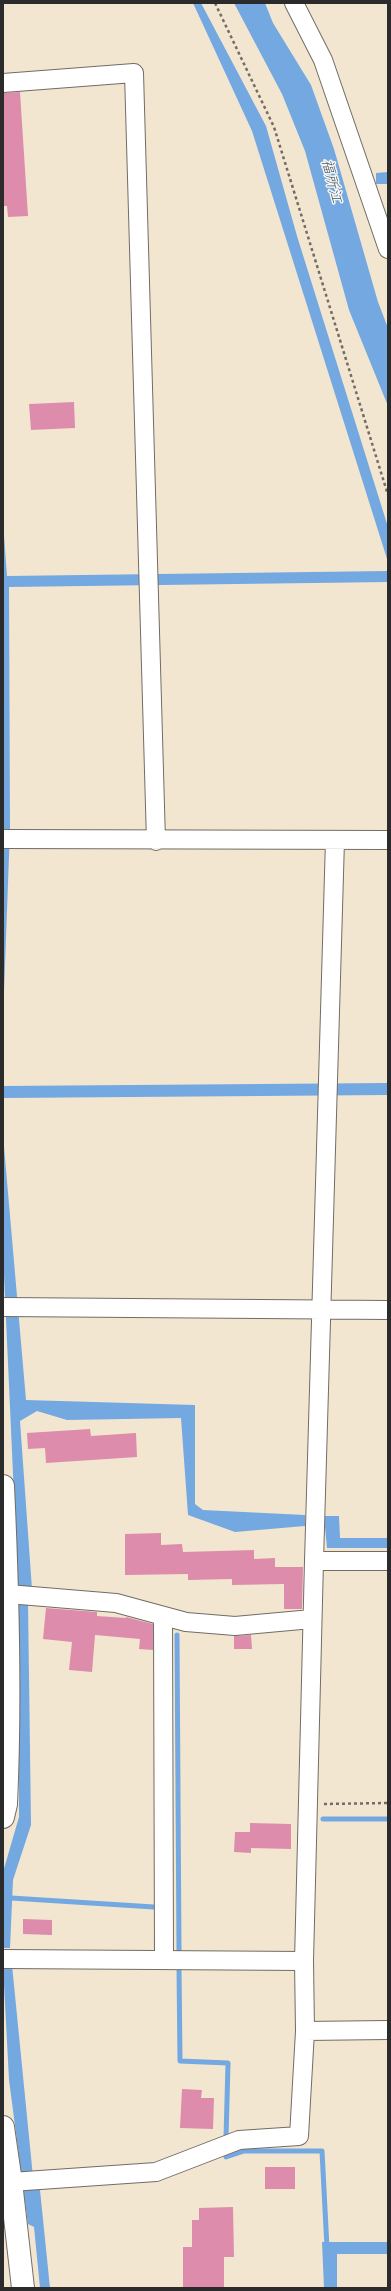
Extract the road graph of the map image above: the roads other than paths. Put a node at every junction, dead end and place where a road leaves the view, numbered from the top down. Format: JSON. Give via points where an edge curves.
{"nodes":[{"id":1,"x":294,"y":3,"type":"edge"},
{"id":2,"x":3,"y":83,"type":"edge"},
{"id":3,"x":388,"y":249,"type":"edge"},
{"id":4,"x":10,"y":840,"type":"edge"},
{"id":5,"x":335,"y":840,"type":"junction"},
{"id":6,"x":388,"y":840,"type":"edge"},
{"id":7,"x":156,"y":841,"type":"junction"},
{"id":8,"x":3,"y":1307,"type":"edge"},
{"id":9,"x":388,"y":1310,"type":"edge"},
{"id":10,"x":320,"y":1311,"type":"junction"},
{"id":11,"x":3,"y":1486,"type":"edge"},
{"id":12,"x":4,"y":1536,"type":"edge"},
{"id":13,"x":314,"y":1561,"type":"junction"},
{"id":14,"x":388,"y":1561,"type":"edge"},
{"id":15,"x":8,"y":1594,"type":"junction"},
{"id":16,"x":163,"y":1616,"type":"junction"},
{"id":17,"x":312,"y":1619,"type":"junction"},
{"id":18,"x":6,"y":1696,"type":"edge"},
{"id":19,"x":3,"y":1818,"type":"edge"},
{"id":20,"x":3,"y":1959,"type":"edge"},
{"id":21,"x":164,"y":1959,"type":"junction"},
{"id":22,"x":304,"y":1961,"type":"junction"},
{"id":23,"x":388,"y":2030,"type":"edge"},
{"id":24,"x":304,"y":2031,"type":"junction"},
{"id":25,"x":4,"y":2139,"type":"edge"},
{"id":26,"x":12,"y":2182,"type":"junction"},
{"id":27,"x":23,"y":2288,"type":"edge"}],
"edges":[{"from":1,"to":3,"type":"street","via":[[323,60]]},
{"from":2,"to":7,"type":"street","via":[[134,74]]},
{"from":4,"to":7,"type":"street"},
{"from":5,"to":6,"type":"street"},
{"from":5,"to":7,"type":"street"},
{"from":5,"to":10,"type":"street"},
{"from":8,"to":10,"type":"street"},
{"from":9,"to":10,"type":"street"},
{"from":10,"to":13,"type":"street"},
{"from":11,"to":12,"type":"street"},
{"from":12,"to":15,"type":"street"},
{"from":13,"to":14,"type":"street"},
{"from":13,"to":17,"type":"street"},
{"from":15,"to":16,"type":"street","via":[[116,1603]]},
{"from":15,"to":18,"type":"street"},
{"from":16,"to":17,"type":"street","via":[[186,1622],[235,1626]]},
{"from":16,"to":21,"type":"street"},
{"from":17,"to":22,"type":"street"},
{"from":18,"to":19,"type":"street","via":[[6,1804]]},
{"from":20,"to":21,"type":"street"},
{"from":21,"to":22,"type":"street"},
{"from":22,"to":24,"type":"street"},
{"from":23,"to":24,"type":"street"},
{"from":24,"to":26,"type":"street","via":[[299,2136],[239,2140],[156,2172]]},
{"from":25,"to":26,"type":"street"},
{"from":26,"to":27,"type":"street"}]}
